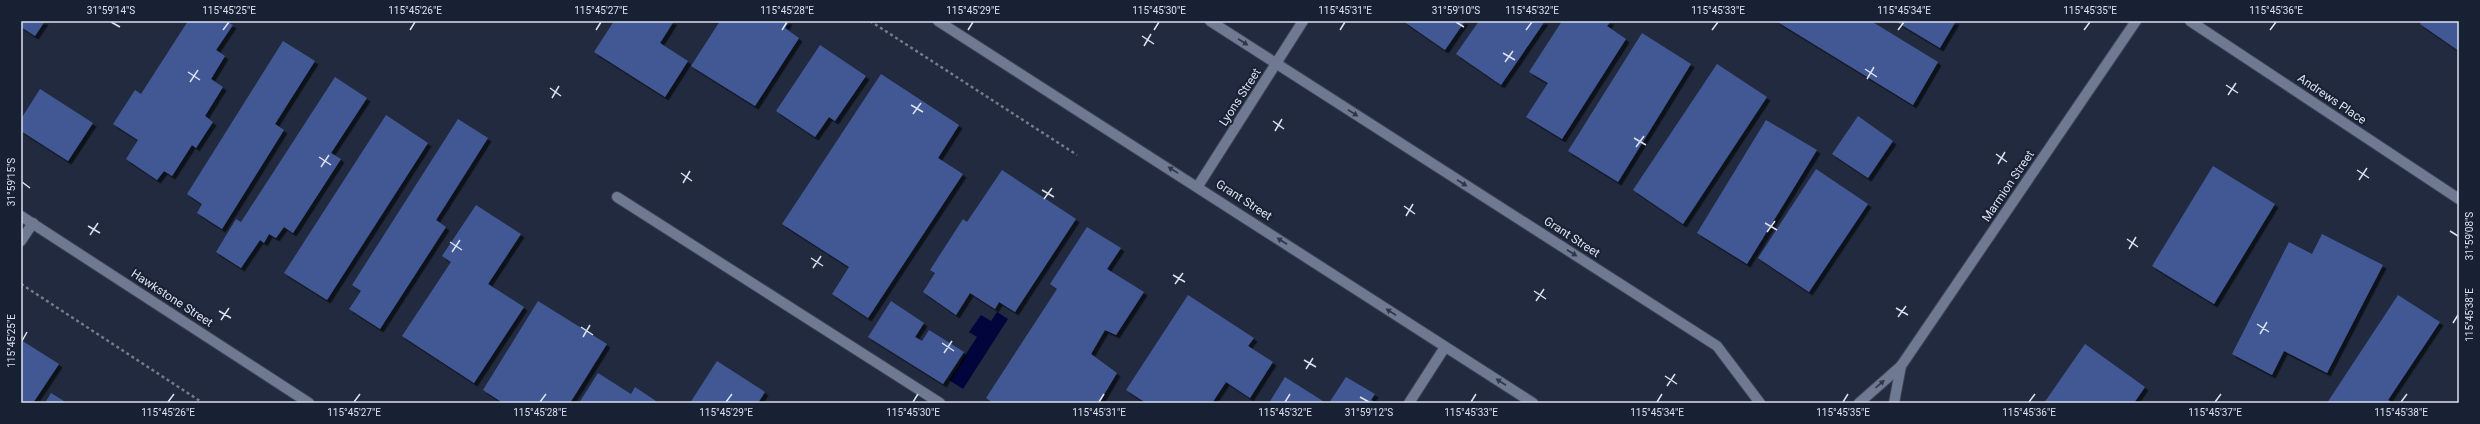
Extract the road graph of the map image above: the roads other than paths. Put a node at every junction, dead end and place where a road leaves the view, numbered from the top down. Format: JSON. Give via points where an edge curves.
{"nodes":[{"id":1,"x":938,"y":21,"type":"edge"},
{"id":2,"x":1210,"y":21,"type":"edge"},
{"id":3,"x":1303,"y":21,"type":"edge"},
{"id":4,"x":2136,"y":21,"type":"edge"},
{"id":5,"x":2190,"y":21,"type":"edge"},
{"id":6,"x":1277,"y":64,"type":"junction"},
{"id":7,"x":1198,"y":186,"type":"junction"},
{"id":8,"x":617,"y":197,"type":"dead end"},
{"id":9,"x":2459,"y":199,"type":"edge"},
{"id":10,"x":21,"y":216,"type":"edge"},
{"id":11,"x":33,"y":223,"type":"junction"},
{"id":12,"x":21,"y":241,"type":"edge"},
{"id":13,"x":1445,"y":347,"type":"junction"},
{"id":14,"x":1901,"y":366,"type":"junction"},
{"id":15,"x":309,"y":403,"type":"edge"},
{"id":16,"x":940,"y":403,"type":"edge"},
{"id":17,"x":1409,"y":403,"type":"edge"},
{"id":18,"x":1533,"y":403,"type":"edge"},
{"id":19,"x":1760,"y":403,"type":"edge"},
{"id":20,"x":1860,"y":403,"type":"edge"},
{"id":21,"x":1894,"y":403,"type":"edge"}],
"edges":[{"from":7,"to":1,"type":"street","name":"Grant Street","one_way":true},
{"from":2,"to":6,"type":"street","name":"Grant Street","one_way":true},
{"from":3,"to":6,"type":"street","name":"Lyons Street"},
{"from":4,"to":14,"type":"street","name":"Marmion Street"},
{"from":5,"to":9,"type":"street","name":"Andrews Place"},
{"from":6,"to":7,"type":"street","name":"Lyons Street"},
{"from":6,"to":19,"type":"street","name":"Grant Street","one_way":true,"via":[[1717,346]]},
{"from":13,"to":7,"type":"street","name":"Grant Street","one_way":true},
{"from":8,"to":16,"type":"street"},
{"from":10,"to":11,"type":"street","name":"Hawkstone Street"},
{"from":11,"to":12,"type":"street"},
{"from":11,"to":15,"type":"street","name":"Hawkstone Street"},
{"from":13,"to":17,"type":"street"},
{"from":18,"to":13,"type":"street","name":"Grant Street","one_way":true},
{"from":20,"to":14,"type":"street","name":"Marmion Street","one_way":true},
{"from":14,"to":21,"type":"street","name":"Marmion Street"}]}
